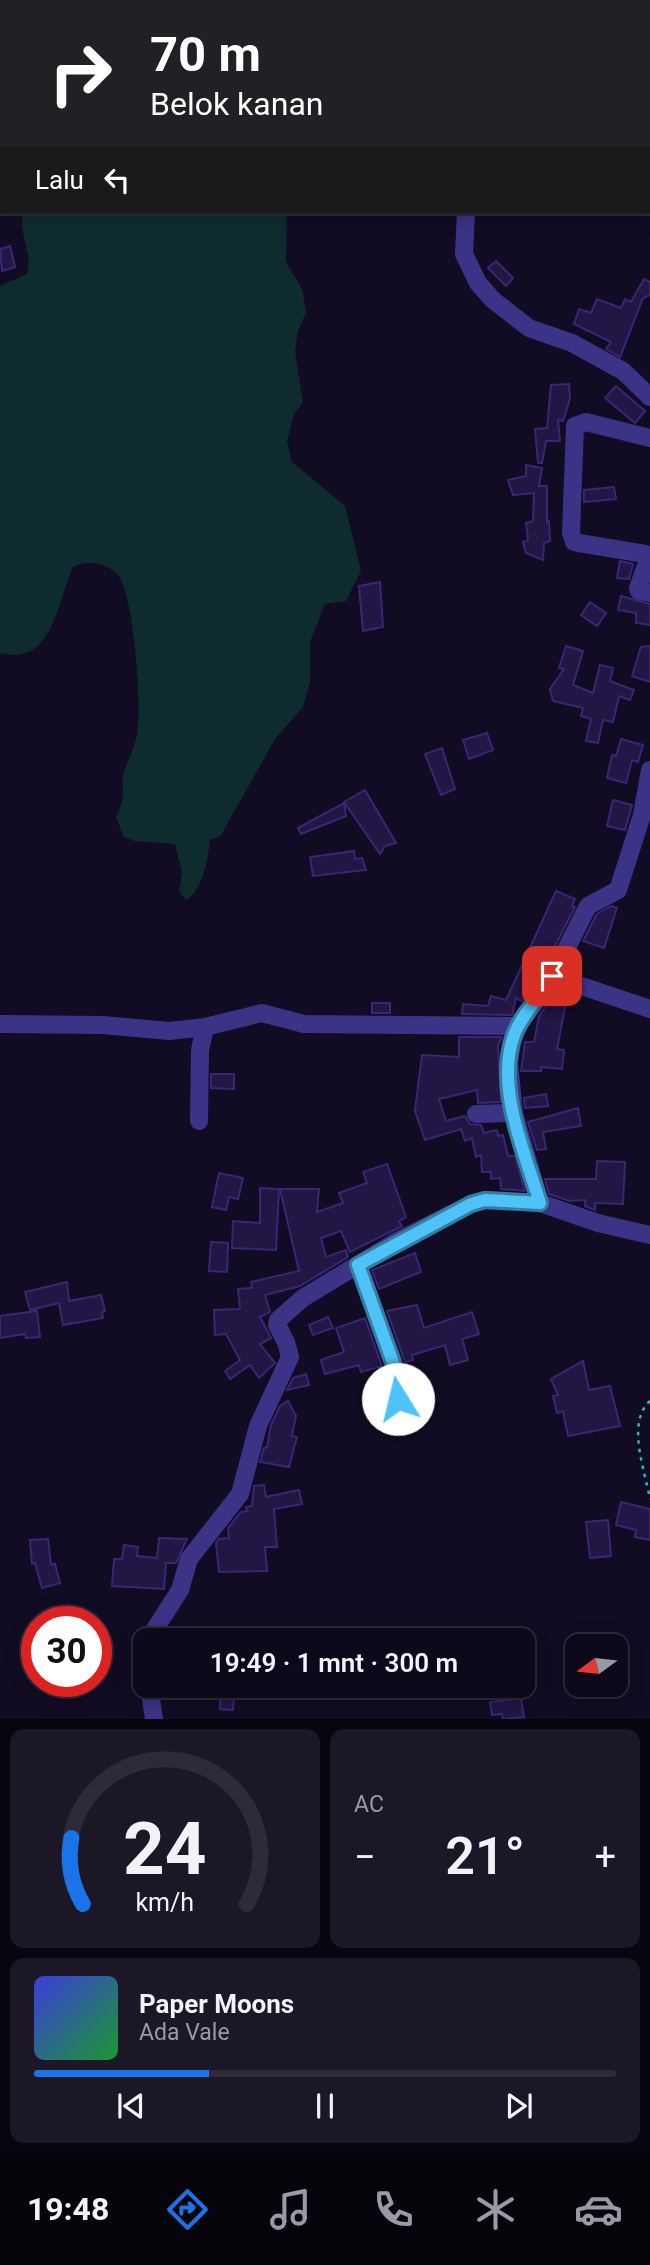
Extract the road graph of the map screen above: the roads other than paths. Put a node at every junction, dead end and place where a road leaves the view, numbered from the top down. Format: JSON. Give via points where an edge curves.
{"nodes":[{"id":1,"x":466,"y":214,"type":"edge"},
{"id":2,"x":650,"y":397,"type":"edge"},
{"id":3,"x":650,"y":438,"type":"edge"},
{"id":4,"x":650,"y":593,"type":"edge"},
{"id":5,"x":650,"y":770,"type":"edge"},
{"id":6,"x":552,"y":976,"type":"junction"},
{"id":7,"x":650,"y":1009,"type":"edge"},
{"id":8,"x":0,"y":1024,"type":"edge"},
{"id":9,"x":518,"y":1026,"type":"junction"},
{"id":10,"x":205,"y":1027,"type":"junction"},
{"id":11,"x":514,"y":1113,"type":"junction"},
{"id":12,"x":476,"y":1114,"type":"dead end"},
{"id":13,"x":199,"y":1121,"type":"dead end"},
{"id":14,"x":540,"y":1203,"type":"junction"},
{"id":15,"x":650,"y":1236,"type":"edge"},
{"id":16,"x":358,"y":1265,"type":"junction"},
{"id":17,"x":398,"y":1399,"type":"dead end"},
{"id":18,"x":156,"y":1628,"type":"edge"},
{"id":19,"x":151,"y":1698,"type":"edge"},
{"id":20,"x":154,"y":1719,"type":"edge"}],
"edges":[{"from":1,"to":2,"type":"street","via":[[464,254],[478,283],[493,300],[529,328],[623,371]]},
{"from":3,"to":4,"type":"street","via":[[586,422],[575,426],[571,533],[574,542],[645,554],[648,560],[638,588]]},
{"from":5,"to":6,"type":"street","via":[[642,815],[618,890],[588,906]]},
{"from":6,"to":7,"type":"street"},
{"from":6,"to":9,"type":"street"},
{"from":8,"to":10,"type":"street","via":[[169,1031]]},
{"from":9,"to":10,"type":"street","via":[[304,1024],[262,1013]]},
{"from":9,"to":11,"type":"street","via":[[509,1062]]},
{"from":10,"to":13,"type":"street","via":[[200,1049]]},
{"from":11,"to":12,"type":"street"},
{"from":11,"to":14,"type":"street"},
{"from":14,"to":15,"type":"street"},
{"from":14,"to":16,"type":"street","via":[[485,1200],[471,1204]]},
{"from":16,"to":17,"type":"street","via":[[395,1368]]},
{"from":16,"to":18,"type":"street","via":[[303,1298],[278,1320],[290,1357],[258,1426],[240,1493],[189,1559],[180,1590]]},
{"from":19,"to":20,"type":"street"}]}
